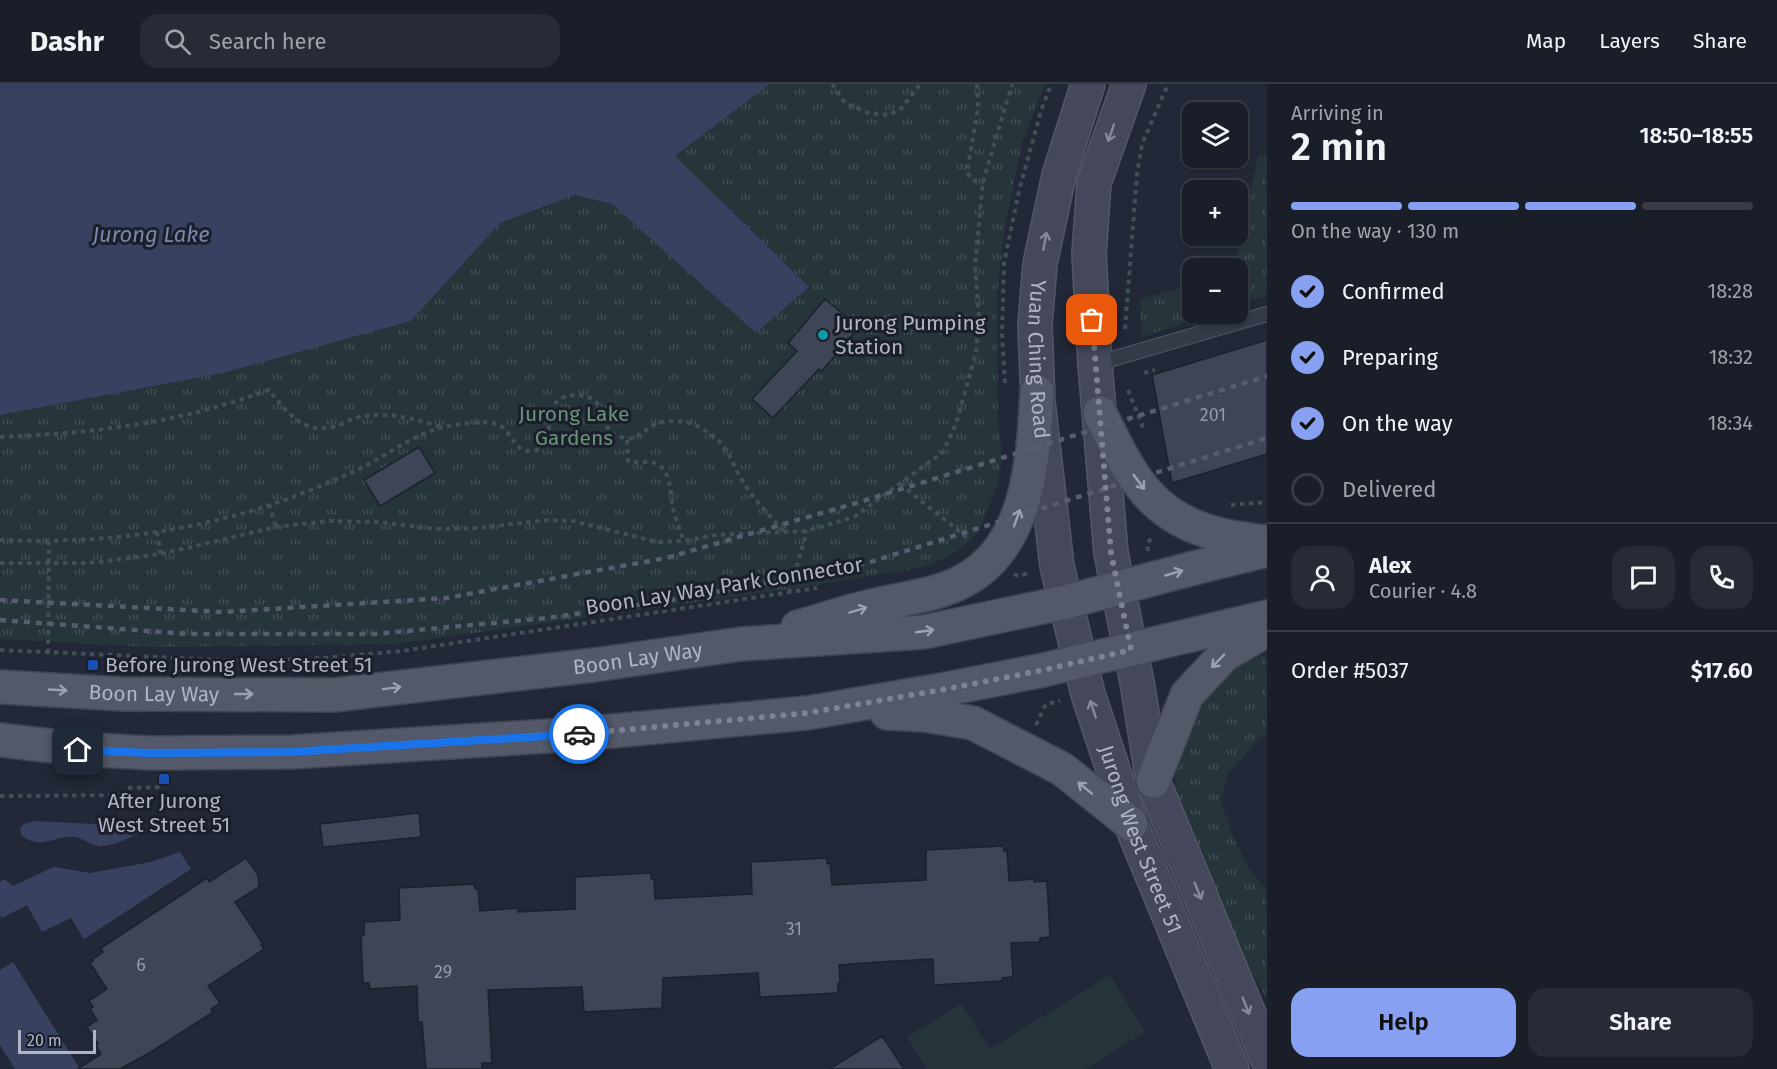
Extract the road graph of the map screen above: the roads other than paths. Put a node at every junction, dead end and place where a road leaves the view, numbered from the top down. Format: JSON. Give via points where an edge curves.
{"nodes":[{"id":1,"x":1088,"y":84,"type":"edge"},
{"id":2,"x":1129,"y":84,"type":"edge"},
{"id":3,"x":1267,"y":314,"type":"edge"},
{"id":4,"x":1095,"y":364,"type":"junction"},
{"id":5,"x":1021,"y":391,"type":"junction"},
{"id":6,"x":1100,"y":413,"type":"junction"},
{"id":7,"x":1267,"y":542,"type":"edge"},
{"id":8,"x":1267,"y":550,"type":"edge"},
{"id":9,"x":1118,"y":588,"type":"junction"},
{"id":10,"x":1066,"y":602,"type":"junction"},
{"id":11,"x":1267,"y":617,"type":"edge"},
{"id":12,"x":1267,"y":630,"type":"edge"},
{"id":13,"x":741,"y":644,"type":"junction"},
{"id":14,"x":1131,"y":650,"type":"junction"},
{"id":15,"x":1081,"y":662,"type":"junction"},
{"id":16,"x":0,"y":687,"type":"edge"},
{"id":17,"x":807,"y":713,"type":"junction"},
{"id":18,"x":0,"y":740,"type":"edge"},
{"id":19,"x":1153,"y":781,"type":"junction"},
{"id":20,"x":1131,"y":824,"type":"junction"},
{"id":21,"x":1267,"y":1058,"type":"edge"},
{"id":22,"x":1232,"y":1069,"type":"edge"}],
"edges":[{"from":5,"to":1,"type":"street","name":"Yuan Ching Road","one_way":true,"via":[[1035,325],[1040,264],[1059,176]]},
{"from":2,"to":4,"type":"street","one_way":true,"via":[[1094,183],[1089,254]]},
{"from":3,"to":4,"type":"lane"},
{"from":4,"to":6,"type":"street"},
{"from":5,"to":10,"type":"street","name":"Yuan Ching Road"},
{"from":13,"to":5,"type":"main road","one_way":true,"via":[[867,607],[927,594],[965,581],[994,558],[1011,534],[1034,452]]},
{"from":6,"to":7,"type":"main road","one_way":true,"via":[[1125,464],[1149,496],[1169,514],[1222,535]]},
{"from":6,"to":9,"type":"street","via":[[1111,553]]},
{"from":9,"to":8,"type":"main road","name":"Boon Lay Way","one_way":true},
{"from":9,"to":10,"type":"main road","name":"Boon Lay Way"},
{"from":9,"to":14,"type":"street"},
{"from":13,"to":10,"type":"main road","name":"Boon Lay Way","one_way":true,"via":[[924,632]]},
{"from":10,"to":15,"type":"street","name":"Jurong West Street 51"},
{"from":11,"to":14,"type":"main road"},
{"from":12,"to":19,"type":"main road","one_way":true,"via":[[1224,655],[1187,695]]},
{"from":16,"to":13,"type":"main road","name":"Boon Lay Way","one_way":true,"via":[[122,694],[334,695]]},
{"from":14,"to":15,"type":"main road"},
{"from":14,"to":19,"type":"street","name":"Jurong West Street 51"},
{"from":15,"to":17,"type":"main road"},
{"from":20,"to":15,"type":"street","name":"Jurong West Street 51","one_way":true},
{"from":17,"to":18,"type":"main road","via":[[580,734],[291,752],[150,753],[78,750]]},
{"from":20,"to":17,"type":"main road","one_way":true,"via":[[1062,769],[973,723],[924,715]]},
{"from":19,"to":21,"type":"street","name":"Jurong West Street 51","one_way":true},
{"from":20,"to":22,"type":"street","name":"Jurong West Street 51"}]}
